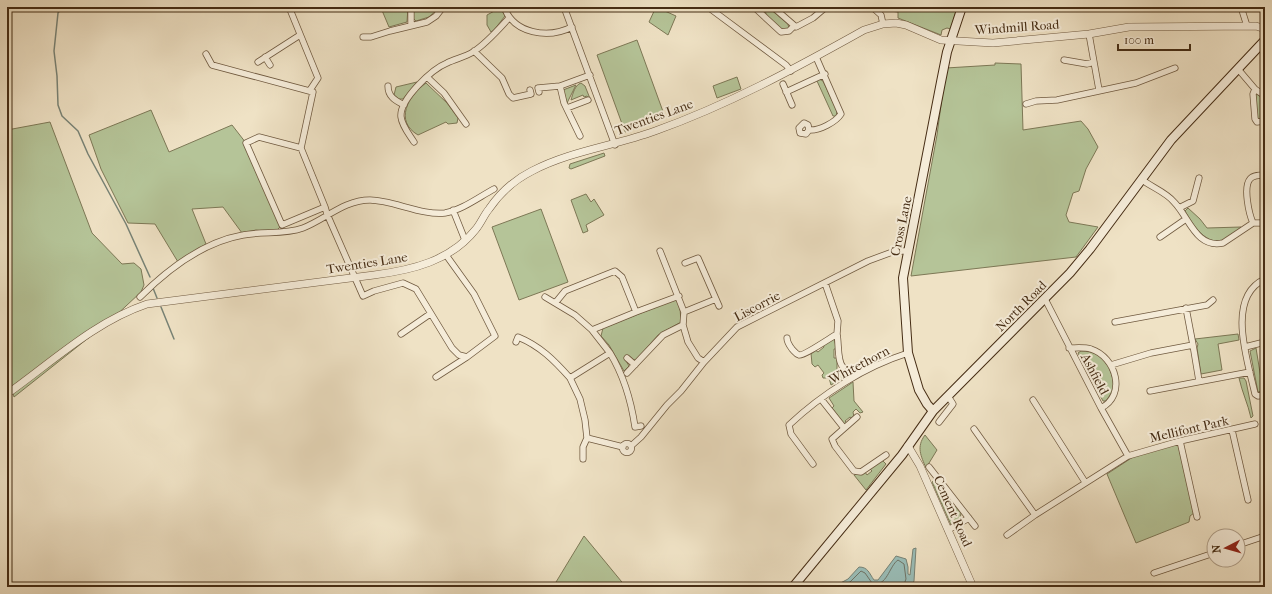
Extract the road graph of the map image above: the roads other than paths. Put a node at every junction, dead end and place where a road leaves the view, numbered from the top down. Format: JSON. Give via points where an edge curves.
{"nodes":[{"id":1,"x":289,"y":7,"type":"edge"},
{"id":2,"x":411,"y":7,"type":"edge"},
{"id":3,"x":443,"y":7,"type":"edge"},
{"id":4,"x":504,"y":7,"type":"edge"},
{"id":5,"x":564,"y":7,"type":"edge"},
{"id":6,"x":708,"y":7,"type":"edge"},
{"id":7,"x":754,"y":7,"type":"edge"},
{"id":8,"x":766,"y":7,"type":"edge"},
{"id":9,"x":773,"y":7,"type":"edge"},
{"id":10,"x":826,"y":7,"type":"edge"},
{"id":11,"x":872,"y":7,"type":"edge"},
{"id":12,"x":962,"y":7,"type":"edge"},
{"id":13,"x":1241,"y":7,"type":"edge"},
{"id":14,"x":761,"y":13,"type":"junction"},
{"id":15,"x":509,"y":18,"type":"junction"},
{"id":16,"x":883,"y":24,"type":"junction"},
{"id":17,"x":411,"y":26,"type":"junction"},
{"id":18,"x":794,"y":26,"type":"junction"},
{"id":19,"x":1247,"y":26,"type":"junction"},
{"id":20,"x":572,"y":27,"type":"junction"},
{"id":21,"x":1265,"y":29,"type":"edge"},
{"id":22,"x":1089,"y":34,"type":"junction"},
{"id":23,"x":300,"y":35,"type":"junction"},
{"id":24,"x":363,"y":37,"type":"dead end"},
{"id":25,"x":1265,"y":40,"type":"edge"},
{"id":26,"x":950,"y":42,"type":"junction"},
{"id":27,"x":474,"y":51,"type":"junction"},
{"id":28,"x":206,"y":54,"type":"dead end"},
{"id":29,"x":816,"y":56,"type":"junction"},
{"id":30,"x":265,"y":57,"type":"junction"},
{"id":31,"x":1064,"y":60,"type":"dead end"},
{"id":32,"x":258,"y":62,"type":"dead end"},
{"id":33,"x":1094,"y":62,"type":"junction"},
{"id":34,"x":270,"y":65,"type":"dead end"},
{"id":35,"x":1175,"y":68,"type":"dead end"},
{"id":36,"x":1238,"y":69,"type":"junction"},
{"id":37,"x":791,"y":70,"type":"junction"},
{"id":38,"x":590,"y":74,"type":"junction"},
{"id":39,"x":825,"y":74,"type":"junction"},
{"id":40,"x":427,"y":77,"type":"junction"},
{"id":41,"x":783,"y":84,"type":"dead end"},
{"id":42,"x":388,"y":86,"type":"dead end"},
{"id":43,"x":560,"y":86,"type":"junction"},
{"id":44,"x":1255,"y":89,"type":"junction"},
{"id":45,"x":310,"y":90,"type":"junction"},
{"id":46,"x":530,"y":90,"type":"dead end"},
{"id":47,"x":1099,"y":90,"type":"junction"},
{"id":48,"x":539,"y":92,"type":"dead end"},
{"id":49,"x":786,"y":92,"type":"junction"},
{"id":50,"x":1265,"y":96,"type":"edge"},
{"id":51,"x":588,"y":100,"type":"dead end"},
{"id":52,"x":1026,"y":104,"type":"dead end"},
{"id":53,"x":404,"y":105,"type":"junction"},
{"id":54,"x":792,"y":105,"type":"dead end"},
{"id":55,"x":567,"y":108,"type":"junction"},
{"id":56,"x":1265,"y":121,"type":"edge"},
{"id":57,"x":466,"y":124,"type":"dead end"},
{"id":58,"x":583,"y":124,"type":"dead end"},
{"id":59,"x":576,"y":128,"type":"junction"},
{"id":60,"x":810,"y":130,"type":"dead end"},
{"id":61,"x":580,"y":136,"type":"dead end"},
{"id":62,"x":414,"y":142,"type":"dead end"},
{"id":63,"x":615,"y":144,"type":"junction"},
{"id":64,"x":301,"y":148,"type":"junction"},
{"id":65,"x":1265,"y":175,"type":"edge"},
{"id":66,"x":1199,"y":178,"type":"dead end"},
{"id":67,"x":1141,"y":179,"type":"junction"},
{"id":68,"x":494,"y":189,"type":"dead end"},
{"id":69,"x":325,"y":208,"type":"junction"},
{"id":70,"x":1179,"y":208,"type":"junction"},
{"id":71,"x":453,"y":210,"type":"junction"},
{"id":72,"x":327,"y":214,"type":"junction"},
{"id":73,"x":1186,"y":219,"type":"junction"},
{"id":74,"x":1253,"y":223,"type":"junction"},
{"id":75,"x":1265,"y":223,"type":"edge"},
{"id":76,"x":1160,"y":237,"type":"dead end"},
{"id":77,"x":465,"y":240,"type":"junction"},
{"id":78,"x":908,"y":250,"type":"junction"},
{"id":79,"x":660,"y":251,"type":"dead end"},
{"id":80,"x":446,"y":255,"type":"junction"},
{"id":81,"x":685,"y":263,"type":"dead end"},
{"id":82,"x":355,"y":278,"type":"junction"},
{"id":83,"x":1265,"y":279,"type":"edge"},
{"id":84,"x":825,"y":283,"type":"junction"},
{"id":85,"x":679,"y":296,"type":"junction"},
{"id":86,"x":140,"y":297,"type":"dead end"},
{"id":87,"x":545,"y":297,"type":"dead end"},
{"id":88,"x":716,"y":299,"type":"junction"},
{"id":89,"x":1045,"y":299,"type":"junction"},
{"id":90,"x":1214,"y":300,"type":"dead end"},
{"id":91,"x":556,"y":302,"type":"junction"},
{"id":92,"x":719,"y":306,"type":"dead end"},
{"id":93,"x":1186,"y":308,"type":"junction"},
{"id":94,"x":636,"y":312,"type":"junction"},
{"id":95,"x":684,"y":312,"type":"junction"},
{"id":96,"x":430,"y":314,"type":"junction"},
{"id":97,"x":1115,"y":322,"type":"dead end"},
{"id":98,"x":684,"y":325,"type":"junction"},
{"id":99,"x":592,"y":330,"type":"junction"},
{"id":100,"x":401,"y":334,"type":"dead end"},
{"id":101,"x":837,"y":334,"type":"junction"},
{"id":102,"x":787,"y":338,"type":"dead end"},
{"id":103,"x":516,"y":342,"type":"dead end"},
{"id":104,"x":1265,"y":342,"type":"edge"},
{"id":105,"x":1193,"y":345,"type":"junction"},
{"id":106,"x":1245,"y":347,"type":"junction"},
{"id":107,"x":1069,"y":348,"type":"junction"},
{"id":108,"x":610,"y":353,"type":"junction"},
{"id":109,"x":908,"y":353,"type":"junction"},
{"id":110,"x":467,"y":357,"type":"junction"},
{"id":111,"x":627,"y":358,"type":"dead end"},
{"id":112,"x":704,"y":362,"type":"junction"},
{"id":113,"x":635,"y":365,"type":"junction"},
{"id":114,"x":1111,"y":365,"type":"junction"},
{"id":115,"x":843,"y":367,"type":"dead end"},
{"id":116,"x":1250,"y":372,"type":"junction"},
{"id":117,"x":627,"y":373,"type":"dead end"},
{"id":118,"x":436,"y":376,"type":"dead end"},
{"id":119,"x":570,"y":378,"type":"junction"},
{"id":120,"x":1199,"y":381,"type":"junction"},
{"id":121,"x":1150,"y":391,"type":"dead end"},
{"id":122,"x":7,"y":394,"type":"edge"},
{"id":123,"x":1265,"y":395,"type":"edge"},
{"id":124,"x":948,"y":396,"type":"junction"},
{"id":125,"x":821,"y":399,"type":"junction"},
{"id":126,"x":1033,"y":400,"type":"dead end"},
{"id":127,"x":1101,"y":408,"type":"junction"},
{"id":128,"x":933,"y":411,"type":"junction"},
{"id":129,"x":857,"y":417,"type":"dead end"},
{"id":130,"x":939,"y":422,"type":"dead end"},
{"id":131,"x":1255,"y":424,"type":"dead end"},
{"id":132,"x":641,"y":426,"type":"dead end"},
{"id":133,"x":844,"y":428,"type":"junction"},
{"id":134,"x":974,"y":429,"type":"dead end"},
{"id":135,"x":1232,"y":430,"type":"junction"},
{"id":136,"x":587,"y":438,"type":"junction"},
{"id":137,"x":1180,"y":441,"type":"junction"},
{"id":138,"x":908,"y":446,"type":"junction"},
{"id":139,"x":886,"y":455,"type":"dead end"},
{"id":140,"x":1128,"y":456,"type":"junction"},
{"id":141,"x":583,"y":459,"type":"dead end"},
{"id":142,"x":814,"y":464,"type":"dead end"},
{"id":143,"x":929,"y":467,"type":"dead end"},
{"id":144,"x":1085,"y":482,"type":"junction"},
{"id":145,"x":1248,"y":500,"type":"dead end"},
{"id":146,"x":1035,"y":515,"type":"junction"},
{"id":147,"x":1197,"y":516,"type":"dead end"},
{"id":148,"x":969,"y":518,"type":"junction"},
{"id":149,"x":975,"y":526,"type":"dead end"},
{"id":150,"x":948,"y":530,"type":"junction"},
{"id":151,"x":1007,"y":535,"type":"dead end"},
{"id":152,"x":1265,"y":536,"type":"edge"},
{"id":153,"x":1246,"y":542,"type":"edge"},
{"id":154,"x":1206,"y":556,"type":"edge"},
{"id":155,"x":1154,"y":573,"type":"dead end"},
{"id":156,"x":793,"y":587,"type":"edge"},
{"id":157,"x":973,"y":587,"type":"edge"}],
"edges":[{"from":1,"to":23,"type":"street"},
{"from":2,"to":17,"type":"street"},
{"from":3,"to":17,"type":"street","via":[[436,16],[426,22]]},
{"from":4,"to":15,"type":"street"},
{"from":5,"to":20,"type":"street"},
{"from":6,"to":37,"type":"street"},
{"from":7,"to":14,"type":"street"},
{"from":8,"to":14,"type":"street"},
{"from":9,"to":18,"type":"street"},
{"from":10,"to":18,"type":"street","via":[[813,18]]},
{"from":11,"to":16,"type":"street","via":[[881,15]]},
{"from":12,"to":26,"type":"main road","name":"Windmill Road"},
{"from":13,"to":19,"type":"street"},
{"from":14,"to":18,"type":"street","via":[[781,32],[789,31]]},
{"from":15,"to":20,"type":"street","via":[[523,28],[545,34],[554,34]]},
{"from":15,"to":27,"type":"street"},
{"from":16,"to":26,"type":"street","name":"Twenties Lane","via":[[906,25]]},
{"from":16,"to":29,"type":"street","name":"Twenties Lane","via":[[864,30]]},
{"from":17,"to":24,"type":"street","via":[[371,38]]},
{"from":19,"to":21,"type":"street","name":"Windmill Road"},
{"from":19,"to":22,"type":"street","name":"Windmill Road","via":[[1129,27]]},
{"from":20,"to":38,"type":"street"},
{"from":22,"to":26,"type":"street","name":"Windmill Road","via":[[993,43]]},
{"from":22,"to":33,"type":"street"},
{"from":23,"to":30,"type":"street"},
{"from":23,"to":45,"type":"street","via":[[318,78]]},
{"from":25,"to":36,"type":"main road","name":"North Road"},
{"from":26,"to":78,"type":"main road","name":"Cross Lane"},
{"from":27,"to":40,"type":"street","via":[[446,63]]},
{"from":27,"to":46,"type":"street","via":[[502,78],[513,98],[531,94]]},
{"from":28,"to":45,"type":"street","via":[[212,65]]},
{"from":29,"to":37,"type":"street","name":"Twenties Lane"},
{"from":29,"to":39,"type":"street"},
{"from":30,"to":32,"type":"street"},
{"from":30,"to":34,"type":"street"},
{"from":31,"to":33,"type":"street","via":[[1087,64]]},
{"from":33,"to":47,"type":"street"},
{"from":35,"to":47,"type":"street","via":[[1142,81]]},
{"from":36,"to":44,"type":"street"},
{"from":36,"to":67,"type":"main road","name":"North Road","via":[[1171,140]]},
{"from":37,"to":63,"type":"street","name":"Twenties Lane","via":[[698,114]]},
{"from":38,"to":43,"type":"street"},
{"from":38,"to":63,"type":"street"},
{"from":39,"to":49,"type":"street"},
{"from":39,"to":60,"type":"street","via":[[841,114],[833,122]]},
{"from":40,"to":53,"type":"street"},
{"from":40,"to":57,"type":"street","via":[[444,93]]},
{"from":41,"to":49,"type":"street"},
{"from":42,"to":53,"type":"street","via":[[391,97]]},
{"from":43,"to":48,"type":"street","via":[[538,88]]},
{"from":43,"to":55,"type":"street"},
{"from":44,"to":50,"type":"street"},
{"from":44,"to":56,"type":"street","via":[[1252,94],[1255,119],[1257,122]]},
{"from":45,"to":64,"type":"street","via":[[314,95]]},
{"from":47,"to":52,"type":"street"},
{"from":49,"to":54,"type":"street"},
{"from":51,"to":55,"type":"street"},
{"from":53,"to":62,"type":"street","via":[[400,113],[401,119]]},
{"from":55,"to":59,"type":"street"},
{"from":58,"to":59,"type":"street"},
{"from":59,"to":61,"type":"street"},
{"from":63,"to":77,"type":"street","name":"Twenties Lane","via":[[563,157],[516,181],[497,198],[476,229]]},
{"from":64,"to":69,"type":"street"},
{"from":64,"to":69,"type":"street","via":[[259,137],[246,143],[282,225]]},
{"from":65,"to":74,"type":"street","via":[[1253,176],[1247,185]]},
{"from":66,"to":70,"type":"street","via":[[1193,201]]},
{"from":67,"to":70,"type":"street"},
{"from":67,"to":89,"type":"main road","name":"North Road","via":[[1090,249]]},
{"from":68,"to":71,"type":"street"},
{"from":69,"to":72,"type":"street"},
{"from":70,"to":73,"type":"street"},
{"from":71,"to":72,"type":"street","via":[[436,213],[371,200],[357,201]]},
{"from":71,"to":77,"type":"street"},
{"from":72,"to":82,"type":"street"},
{"from":72,"to":86,"type":"street","via":[[304,228],[242,235],[198,252],[161,277]]},
{"from":73,"to":74,"type":"street","via":[[1202,239],[1218,244],[1228,241]]},
{"from":73,"to":76,"type":"street"},
{"from":74,"to":75,"type":"street"},
{"from":77,"to":80,"type":"street","name":"Twenties Lane"},
{"from":78,"to":84,"type":"street","name":"Liscorrie","via":[[885,254]]},
{"from":78,"to":109,"type":"main road","name":"Cross Lane","via":[[903,278]]},
{"from":79,"to":85,"type":"street"},
{"from":80,"to":82,"type":"street","name":"Twenties Lane","via":[[403,271]]},
{"from":80,"to":110,"type":"street","via":[[474,294],[495,336]]},
{"from":81,"to":88,"type":"street","via":[[698,258]]},
{"from":82,"to":96,"type":"street","via":[[363,296],[403,283],[416,289]]},
{"from":82,"to":122,"type":"street","name":"Twenties Lane","via":[[147,304],[126,311],[76,342]]},
{"from":83,"to":106,"type":"street","via":[[1250,291],[1240,319]]},
{"from":84,"to":101,"type":"street","via":[[838,321]]},
{"from":84,"to":112,"type":"street","name":"Liscorrie","via":[[737,327]]},
{"from":85,"to":94,"type":"street"},
{"from":85,"to":95,"type":"street"},
{"from":87,"to":91,"type":"street"},
{"from":88,"to":92,"type":"street"},
{"from":88,"to":95,"type":"street"},
{"from":89,"to":107,"type":"street","name":"Ashfield"},
{"from":89,"to":124,"type":"main road","name":"North Road"},
{"from":90,"to":93,"type":"street","via":[[1207,305]]},
{"from":91,"to":94,"type":"street","via":[[565,291],[615,270],[622,277]]},
{"from":91,"to":99,"type":"street"},
{"from":93,"to":97,"type":"street"},
{"from":93,"to":105,"type":"street"},
{"from":94,"to":99,"type":"street"},
{"from":95,"to":98,"type":"street"},
{"from":96,"to":100,"type":"street"},
{"from":96,"to":110,"type":"street","via":[[453,349],[459,355]]},
{"from":98,"to":112,"type":"street","via":[[688,342],[698,358]]},
{"from":98,"to":113,"type":"street","via":[[663,335]]},
{"from":99,"to":108,"type":"street"},
{"from":101,"to":102,"type":"street","via":[[800,356],[789,345]]},
{"from":101,"to":115,"type":"street"},
{"from":103,"to":119,"type":"street","via":[[518,337],[534,344],[551,357]]},
{"from":104,"to":106,"type":"street"},
{"from":105,"to":114,"type":"street","name":"Ashfield","via":[[1151,353]]},
{"from":105,"to":120,"type":"street"},
{"from":106,"to":116,"type":"street"},
{"from":107,"to":114,"type":"street","name":"Ashfield","via":[[1091,349],[1106,358]]},
{"from":107,"to":127,"type":"street","name":"Ashfield"},
{"from":108,"to":119,"type":"street"},
{"from":108,"to":132,"type":"street","via":[[630,396],[635,427]]},
{"from":109,"to":125,"type":"street","name":"Whitethorn","via":[[851,379]]},
{"from":109,"to":128,"type":"main road","name":"Cross Lane","via":[[919,390]]},
{"from":110,"to":118,"type":"street"},
{"from":111,"to":113,"type":"street"},
{"from":112,"to":136,"type":"street","name":"Liscorrie","via":[[631,446],[626,444],[623,447]]},
{"from":113,"to":117,"type":"street"},
{"from":114,"to":127,"type":"street","name":"Ashfield","via":[[1116,378],[1116,391],[1107,405]]},
{"from":116,"to":120,"type":"street"},
{"from":116,"to":123,"type":"street","via":[[1255,394]]},
{"from":119,"to":136,"type":"street","via":[[580,399]]},
{"from":120,"to":121,"type":"street"},
{"from":124,"to":128,"type":"main road","name":"North Road"},
{"from":124,"to":130,"type":"street","via":[[953,404]]},
{"from":125,"to":133,"type":"street","name":"Whitethorn"},
{"from":125,"to":142,"type":"street","name":"Whitethorn","via":[[789,425],[791,434]]},
{"from":126,"to":144,"type":"street"},
{"from":127,"to":140,"type":"street"},
{"from":128,"to":138,"type":"main road","name":"North Road"},
{"from":129,"to":133,"type":"street"},
{"from":131,"to":135,"type":"street","name":"Mellifont Park"},
{"from":133,"to":139,"type":"street","via":[[833,436],[832,442],[854,471],[861,472]]},
{"from":134,"to":146,"type":"street"},
{"from":135,"to":137,"type":"street","name":"Mellifont Park"},
{"from":135,"to":145,"type":"street"},
{"from":136,"to":141,"type":"street","via":[[583,447]]},
{"from":137,"to":140,"type":"street","name":"Mellifont Park"},
{"from":137,"to":147,"type":"street"},
{"from":138,"to":150,"type":"street","name":"Cement Road","via":[[920,466]]},
{"from":138,"to":156,"type":"main road","name":"North Road"},
{"from":140,"to":144,"type":"street","name":"Mellifont Park"},
{"from":143,"to":148,"type":"street"},
{"from":144,"to":146,"type":"street","name":"Mellifont Park"},
{"from":146,"to":151,"type":"street","name":"Mellifont Park"},
{"from":148,"to":149,"type":"street"},
{"from":148,"to":150,"type":"street"},
{"from":150,"to":157,"type":"street","name":"Cement Road"},
{"from":152,"to":153,"type":"street"},
{"from":154,"to":155,"type":"street"}]}
